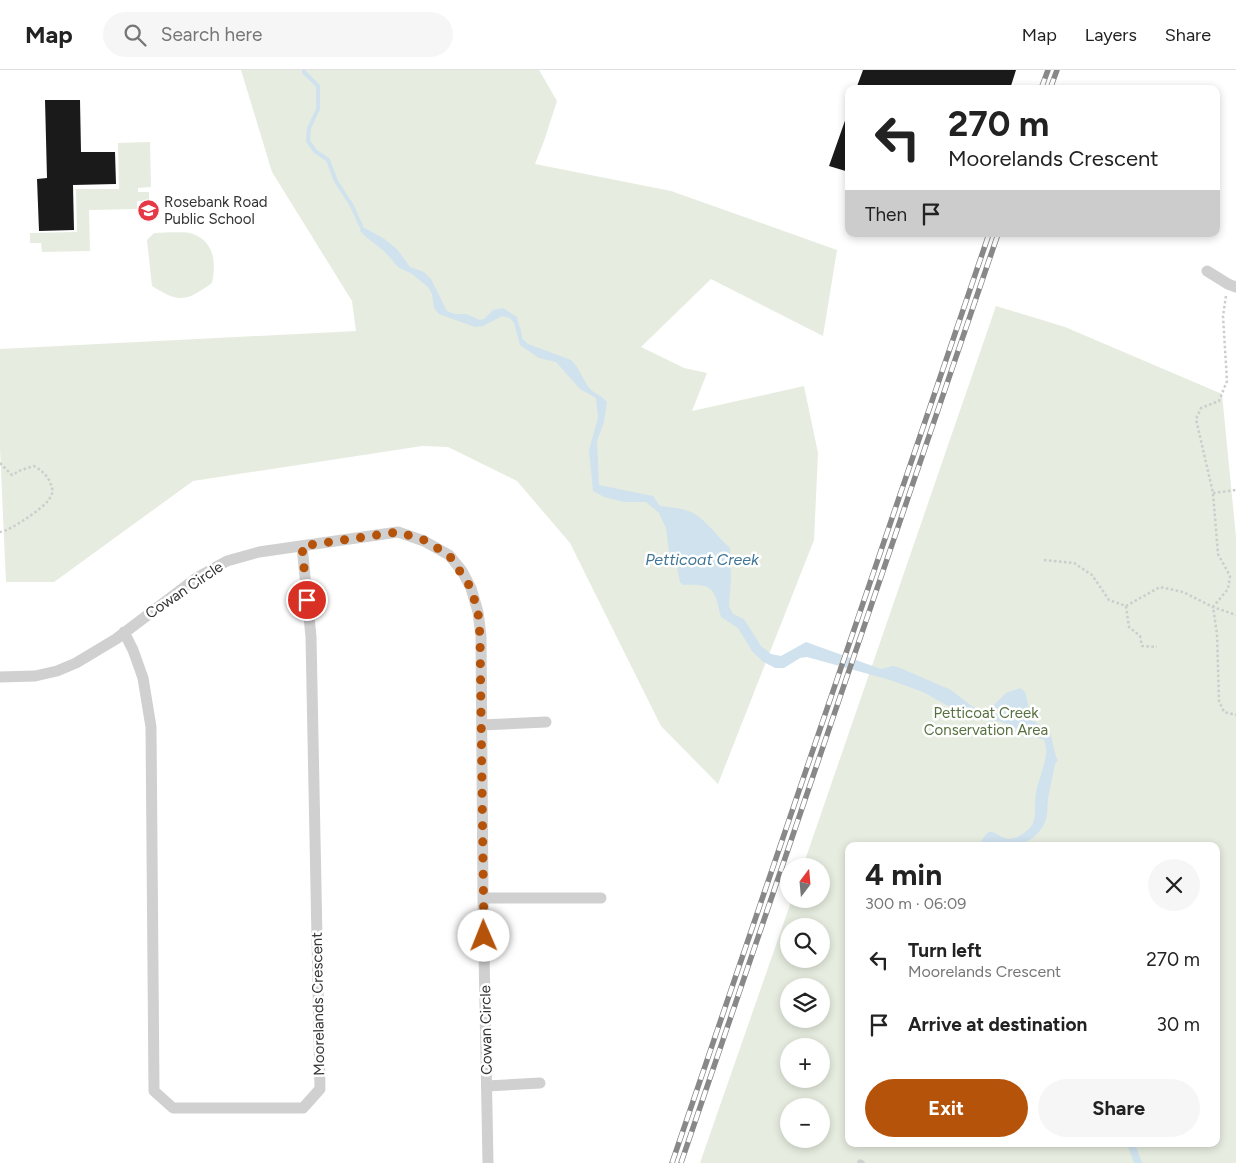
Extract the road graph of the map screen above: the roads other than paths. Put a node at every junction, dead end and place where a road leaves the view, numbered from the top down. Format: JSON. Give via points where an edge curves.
{"nodes":[{"id":1,"x":1207,"y":271,"type":"dead end"},
{"id":2,"x":1232,"y":286,"type":"edge"},
{"id":3,"x":302,"y":546,"type":"junction"},
{"id":4,"x":124,"y":632,"type":"junction"},
{"id":5,"x":0,"y":677,"type":"edge"},
{"id":6,"x":546,"y":722,"type":"dead end"},
{"id":7,"x":482,"y":725,"type":"junction"},
{"id":8,"x":483,"y":898,"type":"junction"},
{"id":9,"x":600,"y":898,"type":"dead end"},
{"id":10,"x":540,"y":1083,"type":"dead end"},
{"id":11,"x":487,"y":1086,"type":"junction"},
{"id":12,"x":488,"y":1163,"type":"edge"}],
"edges":[{"from":1,"to":2,"type":"street"},
{"from":3,"to":4,"type":"street","name":"Cowan Circle","via":[[259,552],[227,561],[198,577]]},
{"from":3,"to":4,"type":"street","name":"Moorelands Crescent","via":[[311,637],[320,1089],[303,1108],[173,1108],[154,1090],[151,727],[143,678]]},
{"from":3,"to":7,"type":"street","name":"Cowan Circle","via":[[398,532],[424,540],[449,555],[471,588],[478,612]]},
{"from":4,"to":5,"type":"street","name":"Cowan Circle","via":[[100,649],[57,671],[35,676]]},
{"from":6,"to":7,"type":"street"},
{"from":7,"to":8,"type":"street","name":"Cowan Circle"},
{"from":8,"to":9,"type":"street"},
{"from":8,"to":11,"type":"street","name":"Cowan Circle"},
{"from":10,"to":11,"type":"street"},
{"from":11,"to":12,"type":"street","name":"Cowan Circle"}]}
